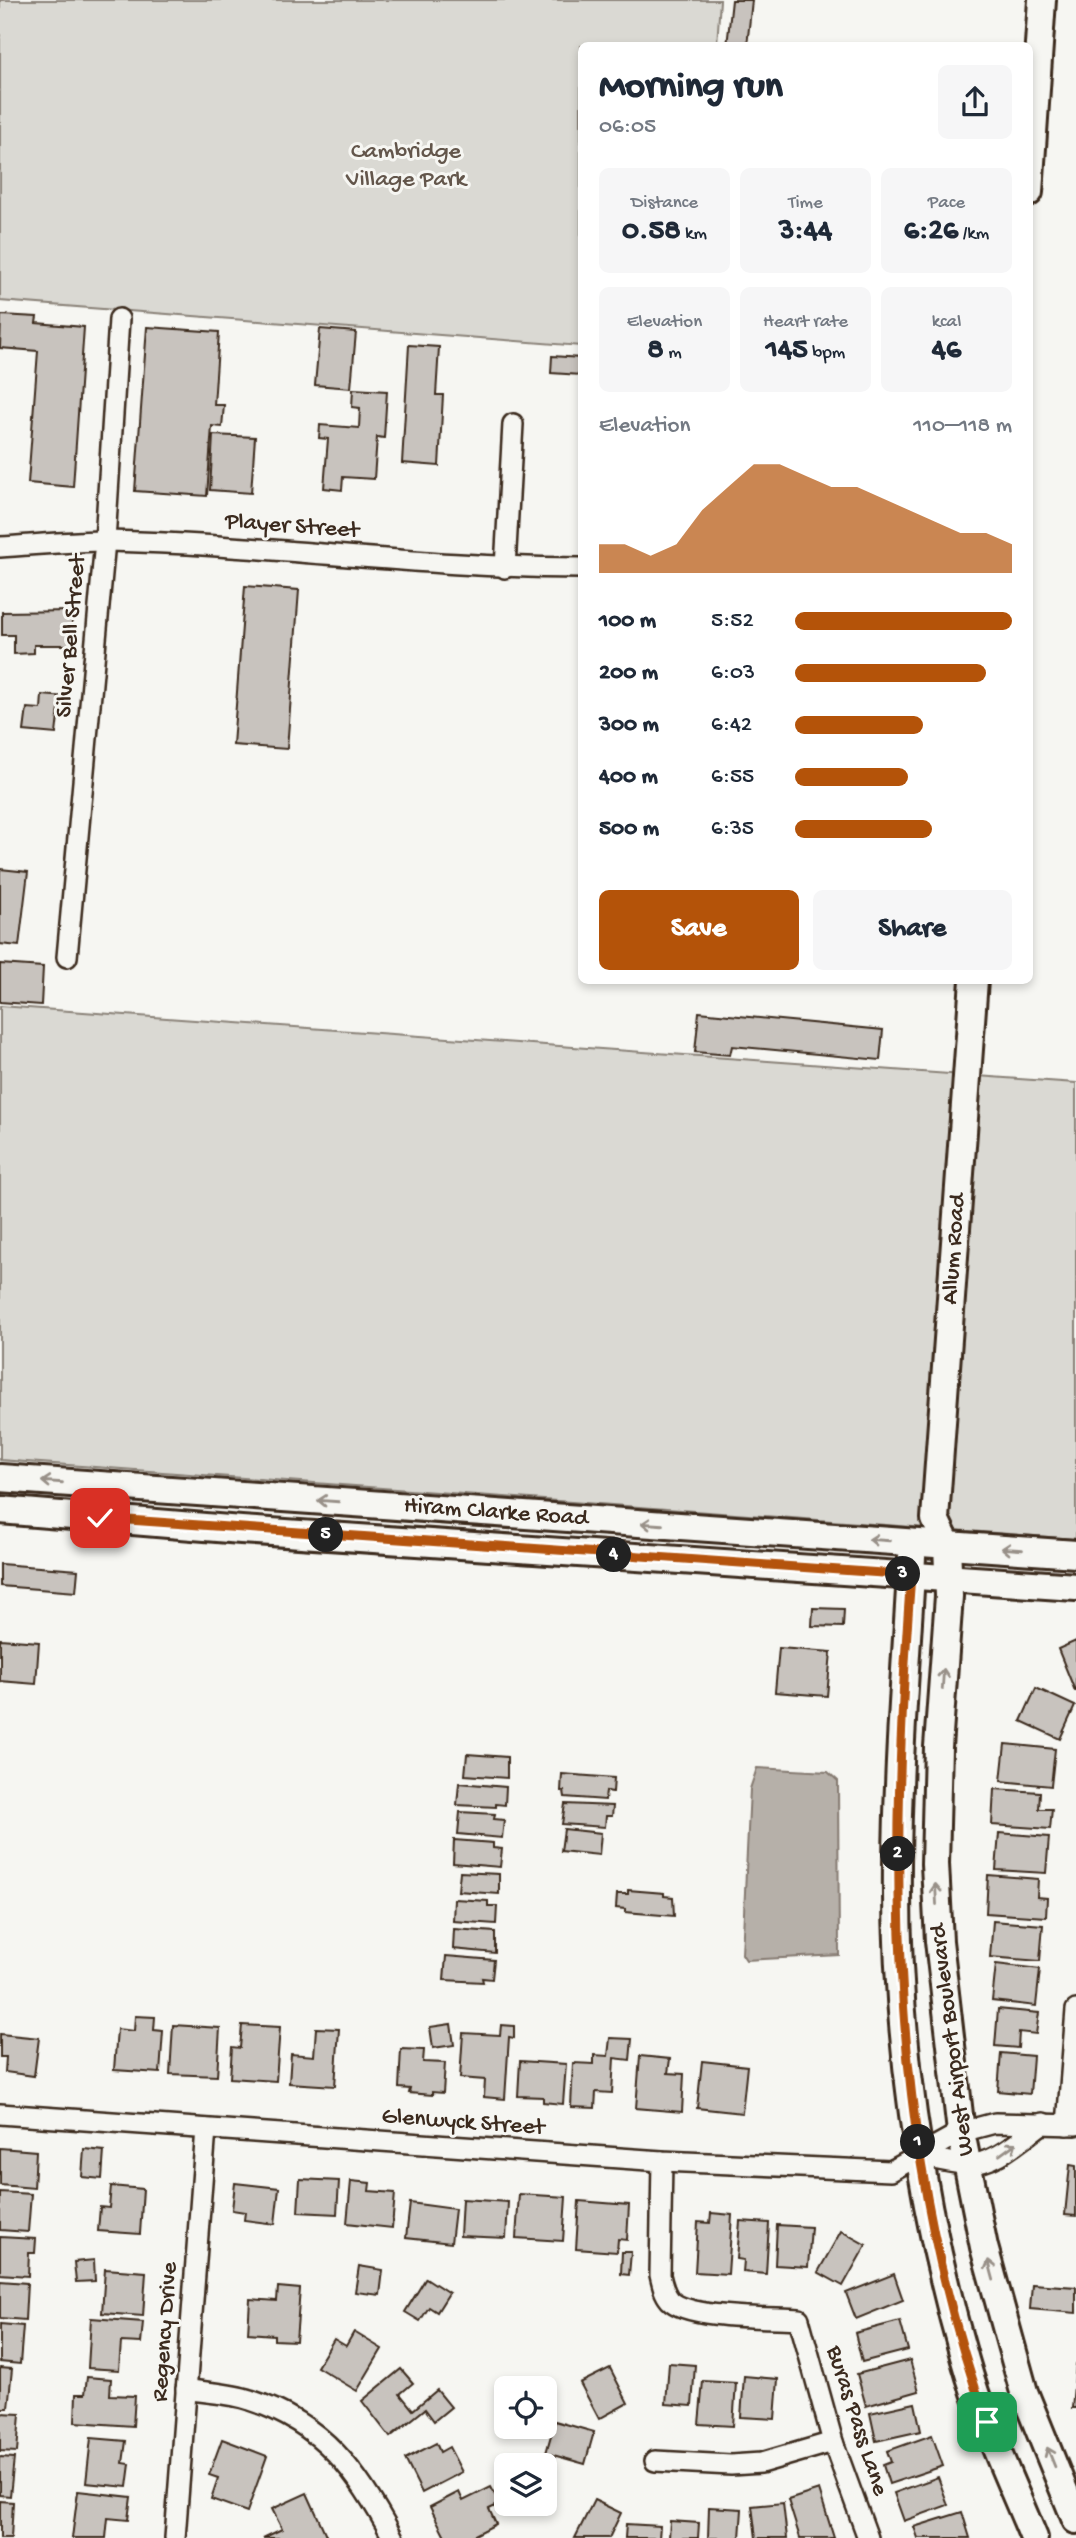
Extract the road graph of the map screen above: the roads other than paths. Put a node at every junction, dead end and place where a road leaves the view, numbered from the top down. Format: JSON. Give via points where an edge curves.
{"nodes":[{"id":1,"x":1042,"y":0,"type":"edge"},
{"id":2,"x":1033,"y":133,"type":"edge"},
{"id":3,"x":119,"y":319,"type":"dead end"},
{"id":4,"x":513,"y":424,"type":"dead end"},
{"id":5,"x":105,"y":541,"type":"junction"},
{"id":6,"x":0,"y":547,"type":"edge"},
{"id":7,"x":505,"y":568,"type":"junction"},
{"id":8,"x":578,"y":568,"type":"edge"},
{"id":9,"x":67,"y":957,"type":"dead end"},
{"id":10,"x":974,"y":984,"type":"edge"},
{"id":11,"x":0,"y":1478,"type":"edge"},
{"id":12,"x":113,"y":1486,"type":"junction"},
{"id":13,"x":360,"y":1503,"type":"junction"},
{"id":14,"x":0,"y":1510,"type":"edge"},
{"id":15,"x":108,"y":1519,"type":"junction"},
{"id":16,"x":936,"y":1519,"type":"junction"},
{"id":17,"x":604,"y":1521,"type":"junction"},
{"id":18,"x":358,"y":1537,"type":"junction"},
{"id":19,"x":913,"y":1542,"type":"junction"},
{"id":20,"x":947,"y":1544,"type":"junction"},
{"id":21,"x":601,"y":1554,"type":"junction"},
{"id":22,"x":1076,"y":1554,"type":"edge"},
{"id":23,"x":911,"y":1575,"type":"junction"},
{"id":24,"x":949,"y":1577,"type":"junction"},
{"id":25,"x":1076,"y":1587,"type":"edge"},
{"id":26,"x":1076,"y":2010,"type":"edge"},
{"id":27,"x":0,"y":2114,"type":"edge"},
{"id":28,"x":1043,"y":2123,"type":"junction"},
{"id":29,"x":1072,"y":2125,"type":"edge"},
{"id":30,"x":206,"y":2129,"type":"junction"},
{"id":31,"x":961,"y":2132,"type":"junction"},
{"id":32,"x":920,"y":2156,"type":"junction"},
{"id":33,"x":662,"y":2161,"type":"junction"},
{"id":34,"x":967,"y":2165,"type":"junction"},
{"id":35,"x":186,"y":2389,"type":"junction"},
{"id":36,"x":833,"y":2442,"type":"junction"},
{"id":37,"x":655,"y":2461,"type":"dead end"},
{"id":38,"x":1076,"y":2520,"type":"edge"},
{"id":39,"x":175,"y":2538,"type":"edge"},
{"id":40,"x":393,"y":2538,"type":"edge"},
{"id":41,"x":868,"y":2538,"type":"edge"},
{"id":42,"x":1034,"y":2538,"type":"edge"}],
"edges":[{"from":1,"to":2,"type":"main road"},
{"from":3,"to":5,"type":"street","name":"Silver Bell Street"},
{"from":4,"to":7,"type":"street"},
{"from":5,"to":6,"type":"street","name":"Player Street"},
{"from":5,"to":7,"type":"street","name":"Player Street"},
{"from":5,"to":9,"type":"street","name":"Silver Bell Street"},
{"from":7,"to":8,"type":"street","name":"Player Street"},
{"from":10,"to":16,"type":"main road","name":"Allum Road"},
{"from":12,"to":11,"type":"main road","name":"Hiram Clarke Road","one_way":true},
{"from":13,"to":12,"type":"main road","name":"Hiram Clarke Road","one_way":true},
{"from":12,"to":15,"type":"main road"},
{"from":13,"to":17,"type":"main road","name":"Hiram Clarke Road"},
{"from":13,"to":18,"type":"main road"},
{"from":14,"to":15,"type":"main road","name":"Hiram Clarke Road"},
{"from":15,"to":18,"type":"main road","name":"Hiram Clarke Road"},
{"from":16,"to":19,"type":"main road"},
{"from":16,"to":20,"type":"main road","name":"Allum Road"},
{"from":19,"to":17,"type":"main road","name":"Hiram Clarke Road","one_way":true},
{"from":17,"to":21,"type":"main road"},
{"from":18,"to":21,"type":"main road","name":"Hiram Clarke Road"},
{"from":19,"to":20,"type":"main road","name":"Hiram Clarke Road"},
{"from":19,"to":23,"type":"main road","name":"West Airport Boulevard"},
{"from":22,"to":20,"type":"main road","name":"Hiram Clarke Road","one_way":true},
{"from":20,"to":24,"type":"main road","name":"West Airport Boulevard"},
{"from":21,"to":23,"type":"main road","name":"Hiram Clarke Road"},
{"from":23,"to":24,"type":"main road","name":"Hiram Clarke Road"},
{"from":23,"to":32,"type":"main road","name":"West Airport Boulevard","via":[[898,1889],[905,2040]]},
{"from":24,"to":25,"type":"main road","name":"Hiram Clarke Road"},
{"from":31,"to":24,"type":"main road","name":"West Airport Boulevard","one_way":true,"via":[[948,2038],[935,1864]]},
{"from":26,"to":29,"type":"street"},
{"from":27,"to":30,"type":"street","name":"Glenwyck Street"},
{"from":28,"to":29,"type":"street","name":"Glenwyck Street"},
{"from":28,"to":31,"type":"street","name":"Glenwyck Street","via":[[995,2123]]},
{"from":34,"to":28,"type":"street","one_way":true,"via":[[998,2156]]},
{"from":30,"to":33,"type":"street","name":"Glenwyck Street"},
{"from":30,"to":35,"type":"street","name":"Regency Drive"},
{"from":31,"to":32,"type":"street","name":"Glenwyck Street"},
{"from":31,"to":34,"type":"main road","name":"West Airport Boulevard"},
{"from":32,"to":33,"type":"street","name":"Glenwyck Street","via":[[891,2171]]},
{"from":32,"to":34,"type":"street"},
{"from":32,"to":42,"type":"main road","name":"West Airport Boulevard","via":[[944,2281],[966,2363]]},
{"from":33,"to":36,"type":"street","name":"Buras Pass Lane","via":[[660,2275],[670,2300],[692,2312],[799,2319]]},
{"from":38,"to":34,"type":"main road","name":"West Airport Boulevard","one_way":true,"via":[[1024,2392]]},
{"from":35,"to":39,"type":"street","name":"Regency Drive"},
{"from":35,"to":40,"type":"street","via":[[249,2399],[305,2425],[348,2464]]},
{"from":36,"to":37,"type":"street","via":[[761,2463]]},
{"from":36,"to":41,"type":"street","name":"Buras Pass Lane"}]}
